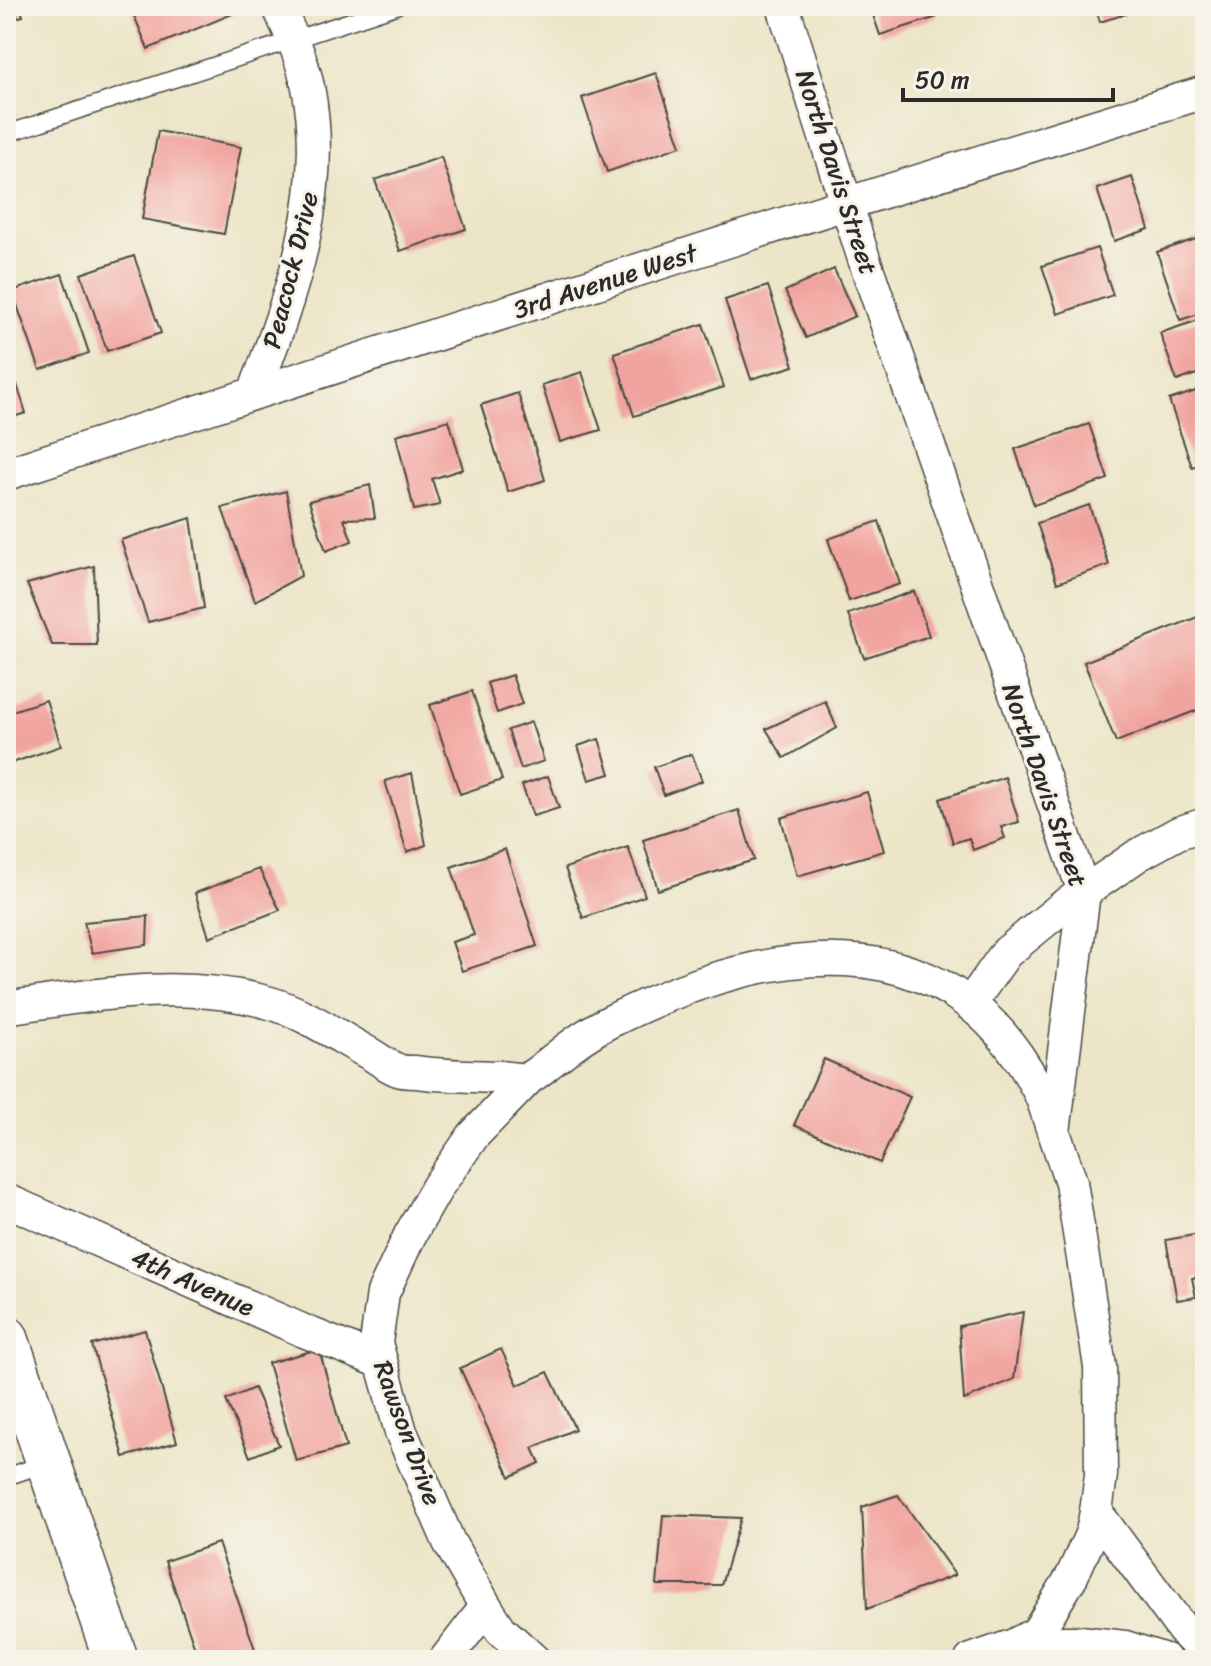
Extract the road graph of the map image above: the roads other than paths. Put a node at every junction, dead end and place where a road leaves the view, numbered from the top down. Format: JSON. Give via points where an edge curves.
{"nodes":[{"id":1,"x":278,"y":6,"type":"edge"},
{"id":2,"x":396,"y":6,"type":"edge"},
{"id":3,"x":783,"y":6,"type":"edge"},
{"id":4,"x":294,"y":39,"type":"junction"},
{"id":5,"x":1205,"y":92,"type":"edge"},
{"id":6,"x":6,"y":134,"type":"edge"},
{"id":7,"x":847,"y":202,"type":"junction"},
{"id":8,"x":254,"y":393,"type":"junction"},
{"id":9,"x":6,"y":474,"type":"edge"},
{"id":10,"x":1205,"y":824,"type":"edge"},
{"id":11,"x":1084,"y":892,"type":"junction"},
{"id":12,"x":970,"y":1004,"type":"junction"},
{"id":13,"x":6,"y":1008,"type":"edge"},
{"id":14,"x":529,"y":1078,"type":"junction"},
{"id":15,"x":1054,"y":1132,"type":"junction"},
{"id":16,"x":6,"y":1200,"type":"edge"},
{"id":17,"x":6,"y":1338,"type":"edge"},
{"id":18,"x":381,"y":1362,"type":"junction"},
{"id":19,"x":49,"y":1463,"type":"junction"},
{"id":20,"x":6,"y":1477,"type":"edge"},
{"id":21,"x":1096,"y":1512,"type":"junction"},
{"id":22,"x":486,"y":1607,"type":"junction"},
{"id":23,"x":1020,"y":1642,"type":"junction"},
{"id":24,"x":1205,"y":1653,"type":"edge"},
{"id":25,"x":116,"y":1660,"type":"edge"},
{"id":26,"x":445,"y":1660,"type":"edge"},
{"id":27,"x":534,"y":1660,"type":"edge"},
{"id":28,"x":971,"y":1660,"type":"edge"},
{"id":29,"x":1165,"y":1660,"type":"edge"}],
"edges":[{"from":1,"to":4,"type":"street","name":"Peacock Drive"},
{"from":2,"to":4,"type":"lane"},
{"from":3,"to":7,"type":"street","name":"North Davis Street"},
{"from":4,"to":6,"type":"lane"},
{"from":4,"to":8,"type":"street","name":"Peacock Drive","via":[[308,87],[313,180],[308,221],[281,323]]},
{"from":5,"to":7,"type":"street","name":"3rd Avenue West"},
{"from":7,"to":8,"type":"street","name":"3rd Avenue West"},
{"from":7,"to":11,"type":"street","name":"North Davis Street"},
{"from":8,"to":9,"type":"street","name":"3rd Avenue West"},
{"from":10,"to":11,"type":"street","via":[[1138,855]]},
{"from":11,"to":12,"type":"street","via":[[1006,953]]},
{"from":11,"to":15,"type":"street","name":"North Davis Street"},
{"from":12,"to":14,"type":"street","name":"Rawson Drive","via":[[911,972],[874,963],[830,958],[782,962],[662,998],[576,1041]]},
{"from":12,"to":15,"type":"street","name":"Rawson Drive","via":[[1020,1058]]},
{"from":13,"to":14,"type":"street","via":[[128,991],[232,994],[295,1013],[398,1070]]},
{"from":14,"to":18,"type":"street","name":"Rawson Drive","via":[[473,1136],[410,1235],[383,1293],[376,1343]]},
{"from":15,"to":21,"type":"street","name":"North Davis Street","via":[[1071,1182],[1100,1367]]},
{"from":16,"to":18,"type":"street","name":"4th Avenue"},
{"from":17,"to":19,"type":"main road"},
{"from":18,"to":22,"type":"street","name":"Rawson Drive","via":[[401,1432],[449,1542]]},
{"from":19,"to":20,"type":"lane"},
{"from":19,"to":25,"type":"main road"},
{"from":21,"to":23,"type":"street","name":"North Davis Street","via":[[1072,1576],[1037,1633]]},
{"from":21,"to":24,"type":"street"},
{"from":22,"to":26,"type":"street"},
{"from":22,"to":27,"type":"street","name":"Rawson Drive","via":[[501,1630]]},
{"from":23,"to":28,"type":"street"},
{"from":23,"to":29,"type":"street","via":[[1125,1647]]}]}
